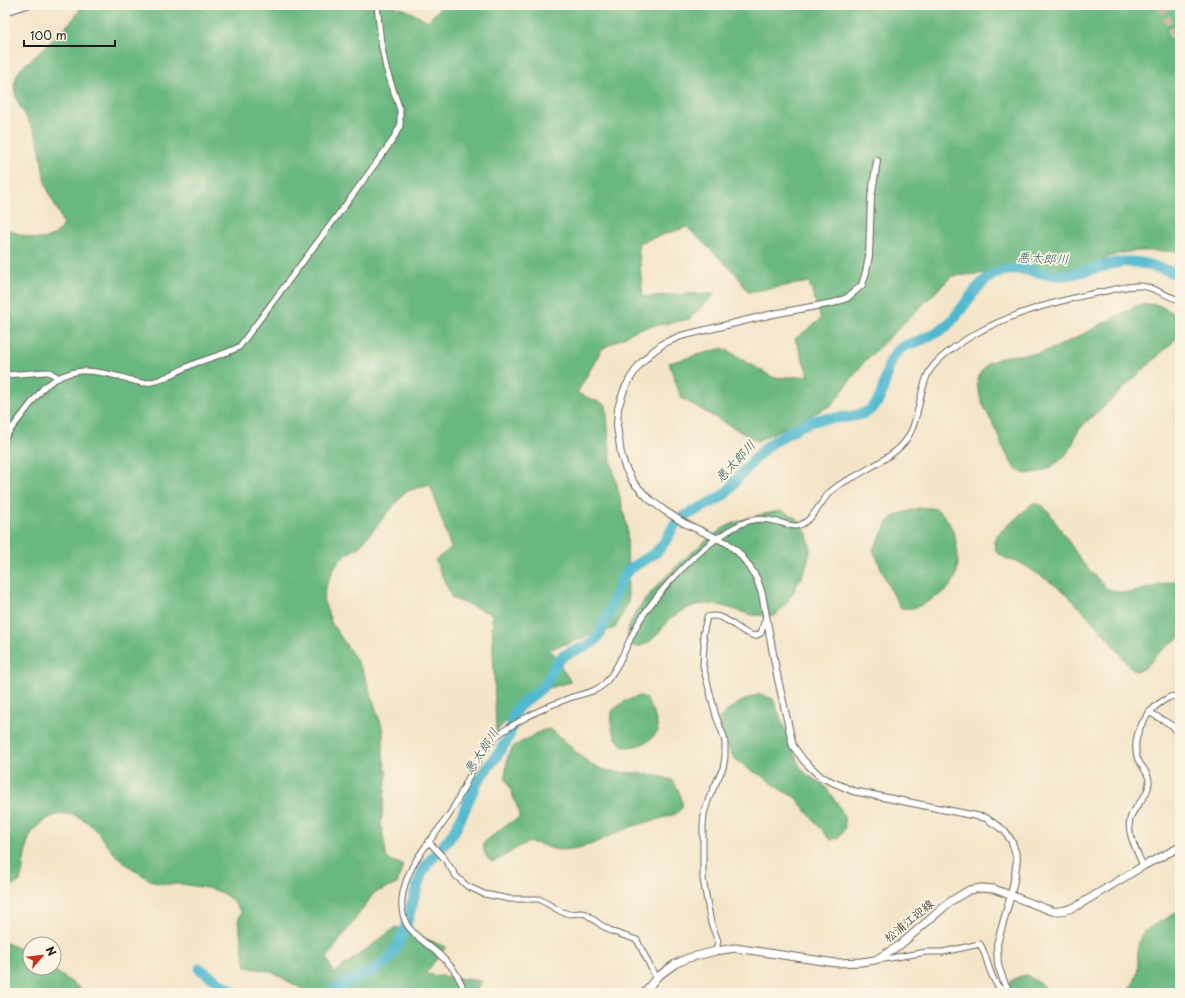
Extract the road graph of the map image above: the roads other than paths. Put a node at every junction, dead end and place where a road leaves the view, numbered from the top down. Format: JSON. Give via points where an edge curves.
{"nodes":[{"id":1,"x":27,"y":5,"type":"edge"},
{"id":2,"x":377,"y":5,"type":"edge"},
{"id":3,"x":5,"y":12,"type":"edge"},
{"id":4,"x":877,"y":161,"type":"dead end"},
{"id":5,"x":1180,"y":300,"type":"edge"},
{"id":6,"x":5,"y":375,"type":"edge"},
{"id":7,"x":59,"y":378,"type":"junction"},
{"id":8,"x":5,"y":437,"type":"edge"},
{"id":9,"x":716,"y":539,"type":"junction"},
{"id":10,"x":766,"y":616,"type":"junction"},
{"id":11,"x":1180,"y":696,"type":"edge"},
{"id":12,"x":1149,"y":712,"type":"junction"},
{"id":13,"x":1180,"y":738,"type":"edge"},
{"id":14,"x":428,"y":841,"type":"junction"},
{"id":15,"x":1180,"y":847,"type":"edge"},
{"id":16,"x":1143,"y":866,"type":"junction"},
{"id":17,"x":1011,"y":895,"type":"junction"},
{"id":18,"x":716,"y":951,"type":"junction"},
{"id":19,"x":875,"y":960,"type":"junction"},
{"id":20,"x":657,"y":977,"type":"junction"},
{"id":21,"x":465,"y":993,"type":"edge"},
{"id":22,"x":644,"y":993,"type":"edge"},
{"id":23,"x":1009,"y":993,"type":"edge"}],
"edges":[{"from":1,"to":3,"type":"street"},
{"from":2,"to":7,"type":"street","via":[[382,50],[387,75],[400,110],[400,126],[352,196],[238,347],[154,381],[142,383],[104,372],[86,370]]},
{"from":4,"to":9,"type":"street","via":[[871,198],[869,256],[862,285],[847,298],[833,303],[773,314],[681,336],[664,343],[640,364],[624,390],[618,408],[617,426],[620,454],[633,482],[665,511]]},
{"from":5,"to":9,"type":"street","via":[[1170,298],[1152,288],[1131,286],[1062,301],[992,325],[946,354],[927,374],[913,427],[901,446],[829,493],[813,515],[803,523],[795,526],[764,518],[750,520]]},
{"from":6,"to":7,"type":"street","via":[[50,372]]},
{"from":7,"to":8,"type":"street","via":[[44,387]]},
{"from":9,"to":10,"type":"street","via":[[727,543],[738,552],[750,567],[762,594]]},
{"from":9,"to":14,"type":"street","via":[[661,591],[639,622],[604,684],[539,711],[498,735],[476,763],[450,813]]},
{"from":10,"to":17,"type":"street","via":[[793,746],[804,761],[821,777],[853,791],[986,818],[996,824],[1005,831],[1012,842],[1017,858]]},
{"from":10,"to":18,"type":"street","via":[[761,632],[755,636],[748,635],[722,617],[714,615],[707,617],[703,634],[705,679],[725,744],[723,768],[709,798],[703,826],[703,879],[710,917],[718,941]]},
{"from":11,"to":12,"type":"street","via":[[1169,697]]},
{"from":12,"to":13,"type":"street","via":[[1173,726]]},
{"from":12,"to":16,"type":"street","via":[[1143,721],[1137,741],[1137,756],[1150,780],[1149,789],[1130,820],[1133,842]]},
{"from":14,"to":20,"type":"street","via":[[467,886],[484,894],[510,899],[538,899],[569,914],[586,914],[612,932],[637,940]]},
{"from":14,"to":21,"type":"street","via":[[411,866],[404,892],[403,918],[415,935],[454,970]]},
{"from":15,"to":16,"type":"main road","name":"松浦江迎線"},
{"from":16,"to":17,"type":"main road","name":"松浦江迎線","via":[[1077,906],[1064,911],[1052,911]]},
{"from":17,"to":19,"type":"main road","name":"松浦江迎線","via":[[994,889],[969,890],[951,901],[900,945]]},
{"from":17,"to":23,"type":"street","via":[[997,944],[998,965]]},
{"from":18,"to":19,"type":"main road","name":"松浦江迎線","via":[[735,948],[836,963]]},
{"from":18,"to":20,"type":"main road","name":"松浦江迎線","via":[[674,964]]},
{"from":19,"to":23,"type":"street","via":[[943,952],[980,944],[998,987]]},
{"from":20,"to":22,"type":"main road","name":"松浦江迎線"}]}
